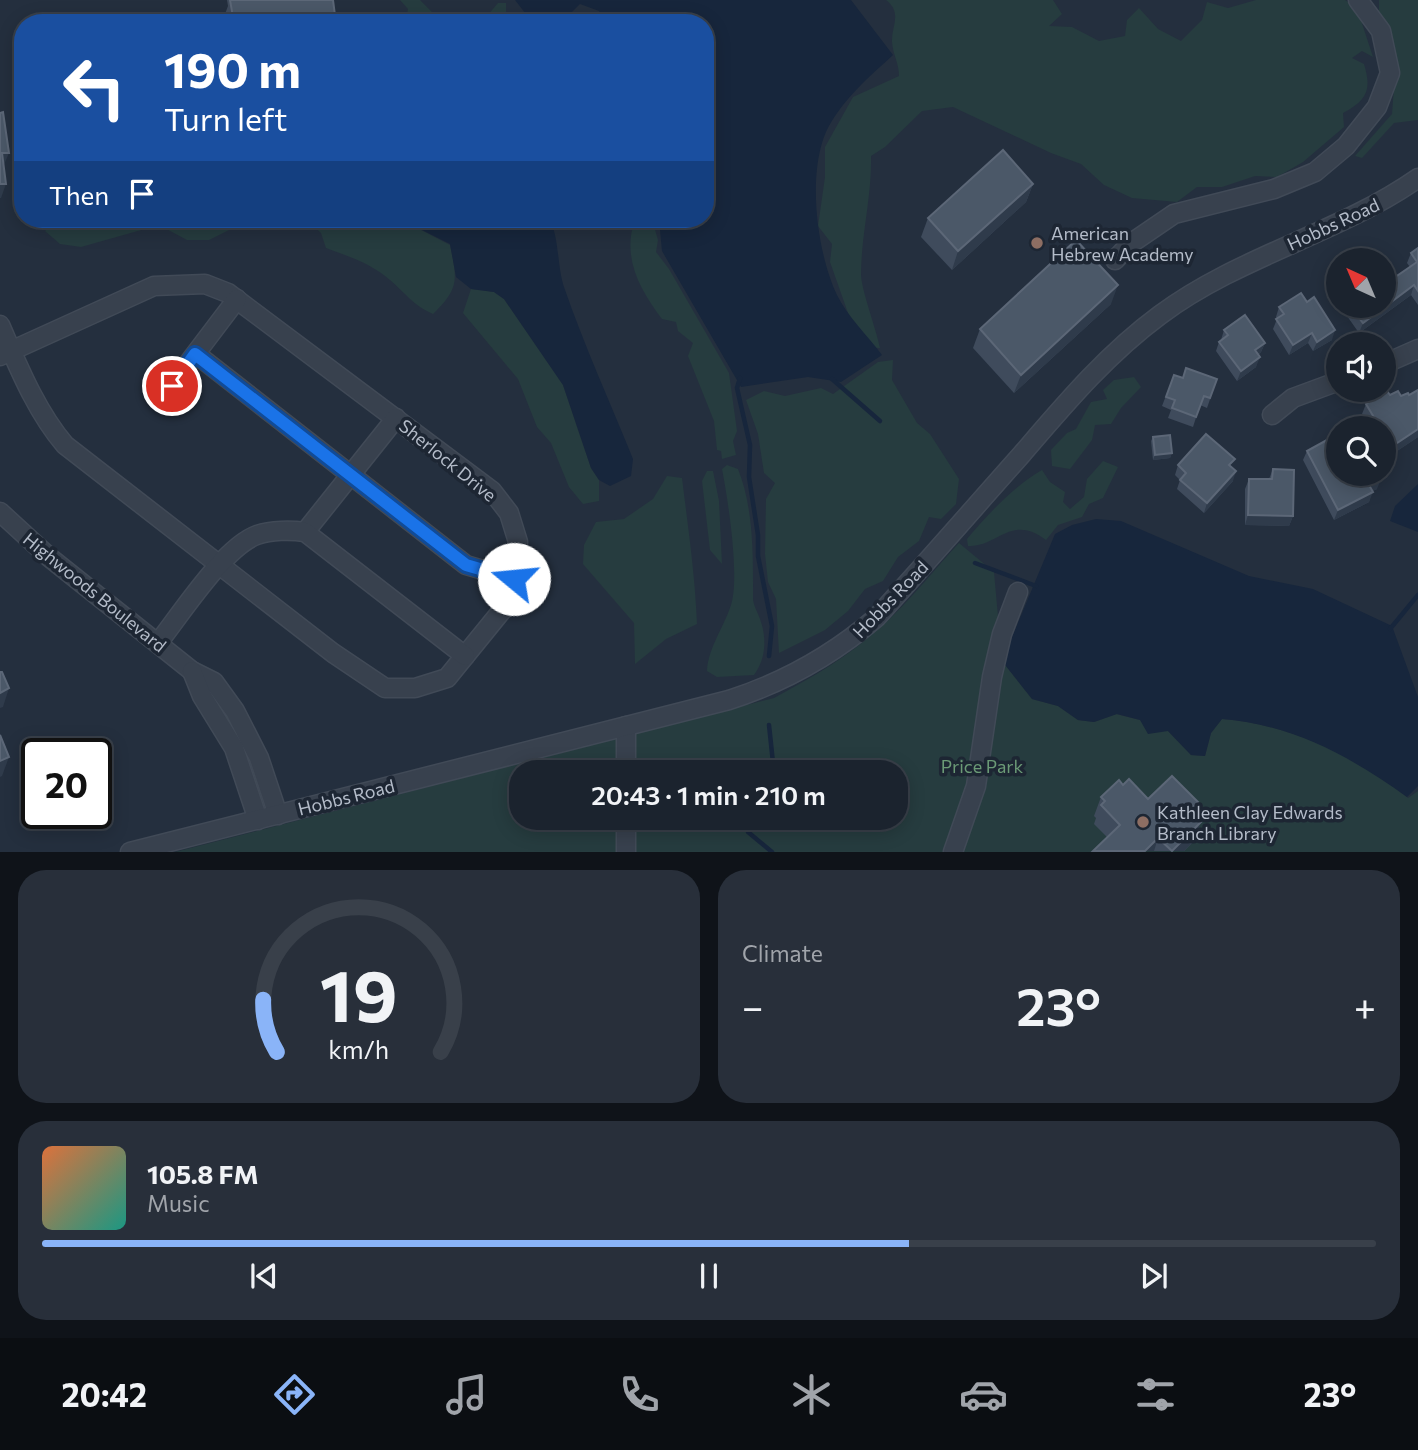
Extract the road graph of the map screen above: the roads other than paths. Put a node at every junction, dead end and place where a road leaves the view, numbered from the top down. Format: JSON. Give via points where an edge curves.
{"nodes":[{"id":1,"x":1358,"y":0,"type":"edge"},
{"id":2,"x":1418,"y":178,"type":"edge"},
{"id":3,"x":1115,"y":260,"type":"dead end"},
{"id":4,"x":237,"y":299,"type":"junction"},
{"id":5,"x":0,"y":325,"type":"edge"},
{"id":6,"x":1418,"y":349,"type":"edge"},
{"id":7,"x":6,"y":354,"type":"edge"},
{"id":8,"x":195,"y":354,"type":"junction"},
{"id":9,"x":1396,"y":359,"type":"edge"},
{"id":10,"x":172,"y":386,"type":"dead end"},
{"id":11,"x":1326,"y":386,"type":"edge"},
{"id":12,"x":1272,"y":415,"type":"dead end"},
{"id":13,"x":396,"y":418,"type":"junction"},
{"id":14,"x":351,"y":474,"type":"junction"},
{"id":15,"x":0,"y":512,"type":"edge"},
{"id":16,"x":305,"y":532,"type":"junction"},
{"id":17,"x":221,"y":564,"type":"junction"},
{"id":18,"x":514,"y":579,"type":"junction"},
{"id":19,"x":1018,"y":592,"type":"dead end"},
{"id":20,"x":158,"y":643,"type":"junction"},
{"id":21,"x":465,"y":656,"type":"junction"},
{"id":22,"x":192,"y":671,"type":"junction"},
{"id":23,"x":626,"y":726,"type":"junction"},
{"id":24,"x":626,"y":760,"type":"edge"},
{"id":25,"x":278,"y":815,"type":"junction"},
{"id":26,"x":258,"y":820,"type":"junction"},
{"id":27,"x":626,"y":830,"type":"edge"},
{"id":28,"x":130,"y":852,"type":"edge"},
{"id":29,"x":626,"y":852,"type":"edge"},
{"id":30,"x":953,"y":852,"type":"edge"}],
"edges":[{"from":1,"to":3,"type":"street","via":[[1381,31],[1390,73],[1377,107],[1346,146],[1315,172],[1284,185],[1174,214]]},
{"from":2,"to":23,"type":"street","name":"Hobbs Road","via":[[1388,199],[1216,280],[1139,332],[1077,390],[877,617],[849,641],[806,668],[751,693]]},
{"from":4,"to":7,"type":"street","name":"Sherlock Drive","via":[[205,284],[154,286]]},
{"from":4,"to":8,"type":"street"},
{"from":4,"to":13,"type":"street","name":"Sherlock Drive"},
{"from":5,"to":7,"type":"street"},
{"from":6,"to":9,"type":"street"},
{"from":7,"to":17,"type":"street","name":"Sherlock Drive","via":[[65,445]]},
{"from":8,"to":10,"type":"street"},
{"from":8,"to":14,"type":"street"},
{"from":11,"to":12,"type":"street","via":[[1293,398]]},
{"from":13,"to":14,"type":"street"},
{"from":13,"to":18,"type":"street","name":"Sherlock Drive","via":[[492,491],[509,513],[518,542]]},
{"from":14,"to":16,"type":"street"},
{"from":14,"to":18,"type":"street","via":[[466,565]]},
{"from":15,"to":20,"type":"street","name":"Highwoods Boulevard"},
{"from":16,"to":17,"type":"street","via":[[257,535]]},
{"from":16,"to":21,"type":"street"},
{"from":17,"to":20,"type":"street"},
{"from":17,"to":21,"type":"street","name":"Sherlock Drive","via":[[385,688],[415,688],[447,678]]},
{"from":18,"to":21,"type":"street","name":"Sherlock Drive","via":[[508,603]]},
{"from":19,"to":30,"type":"street","via":[[992,677],[975,786]]},
{"from":20,"to":22,"type":"street","name":"Highwoods Boulevard"},
{"from":22,"to":25,"type":"street","name":"Highwoods Boulevard","via":[[214,682],[236,710],[259,758]]},
{"from":22,"to":26,"type":"street","name":"Highwoods Boulevard","via":[[234,748]]},
{"from":23,"to":24,"type":"street"},
{"from":23,"to":25,"type":"street","name":"Hobbs Road"},
{"from":25,"to":26,"type":"street","name":"Hobbs Road"},
{"from":26,"to":28,"type":"street","name":"Hobbs Road"},
{"from":27,"to":29,"type":"street"}]}
